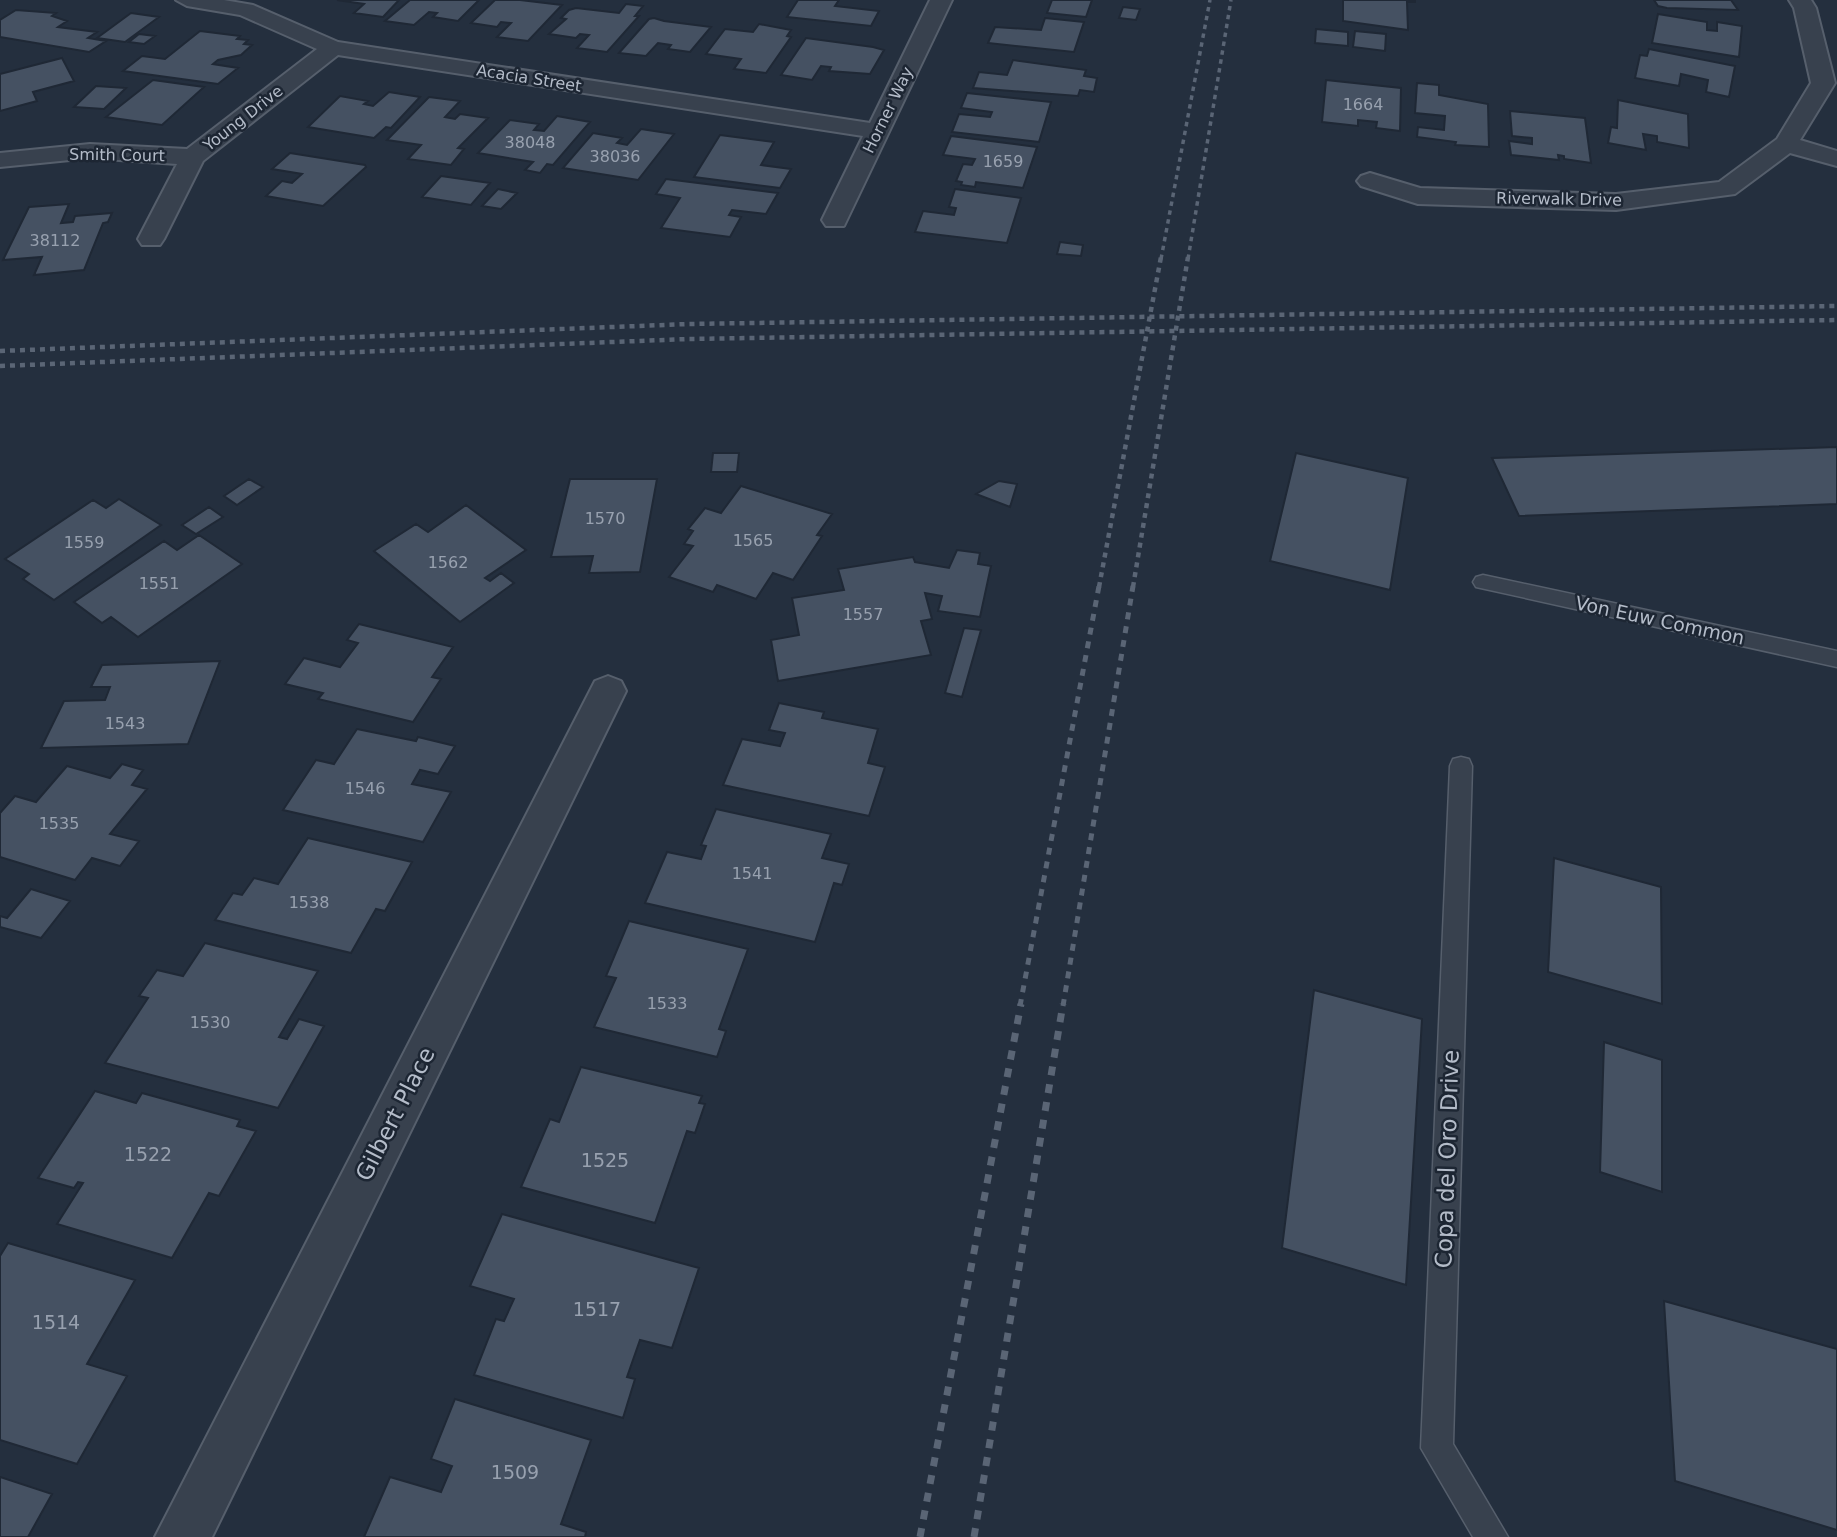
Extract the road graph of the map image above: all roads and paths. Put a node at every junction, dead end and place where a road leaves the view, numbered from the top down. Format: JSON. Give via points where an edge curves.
{"nodes":[{"id":1,"x":187,"y":0,"type":"edge"},
{"id":2,"x":941,"y":0,"type":"edge"},
{"id":3,"x":1810,"y":5,"type":"edge"},
{"id":4,"x":333,"y":48,"type":"junction"},
{"id":5,"x":878,"y":131,"type":"junction"},
{"id":6,"x":1786,"y":144,"type":"junction"},
{"id":7,"x":193,"y":157,"type":"junction"},
{"id":8,"x":1837,"y":159,"type":"edge"},
{"id":9,"x":0,"y":160,"type":"edge"},
{"id":10,"x":1370,"y":181,"type":"dead end"},
{"id":11,"x":835,"y":220,"type":"dead end"},
{"id":12,"x":151,"y":239,"type":"dead end"},
{"id":13,"x":1483,"y":582,"type":"dead end"},
{"id":14,"x":1837,"y":659,"type":"edge"},
{"id":15,"x":608,"y":691,"type":"dead end"},
{"id":16,"x":1461,"y":766,"type":"dead end"},
{"id":17,"x":183,"y":1537,"type":"edge"},
{"id":18,"x":1492,"y":1537,"type":"edge"}],
"edges":[{"from":1,"to":4,"type":"street","name":"Acacia Street","via":[[245,10]]},
{"from":2,"to":5,"type":"street","name":"Horner Way"},
{"from":3,"to":6,"type":"street","name":"Riverwalk Drive","via":[[1823,83]]},
{"from":4,"to":5,"type":"street","name":"Acacia Street"},
{"from":4,"to":7,"type":"street","name":"Young Drive"},
{"from":5,"to":11,"type":"street","name":"Horner Way"},
{"from":6,"to":8,"type":"street"},
{"from":6,"to":10,"type":"street","name":"Riverwalk Drive","via":[[1726,189],[1616,202],[1418,197]]},
{"from":7,"to":9,"type":"street","name":"Smith Court","via":[[90,151]]},
{"from":7,"to":12,"type":"street","name":"Young Drive"},
{"from":13,"to":14,"type":"lane","name":"Von Euw Common"},
{"from":15,"to":17,"type":"street","name":"Gilbert Place"},
{"from":16,"to":18,"type":"lane","name":"Copa del Oro Drive","via":[[1437,1448]]}]}
